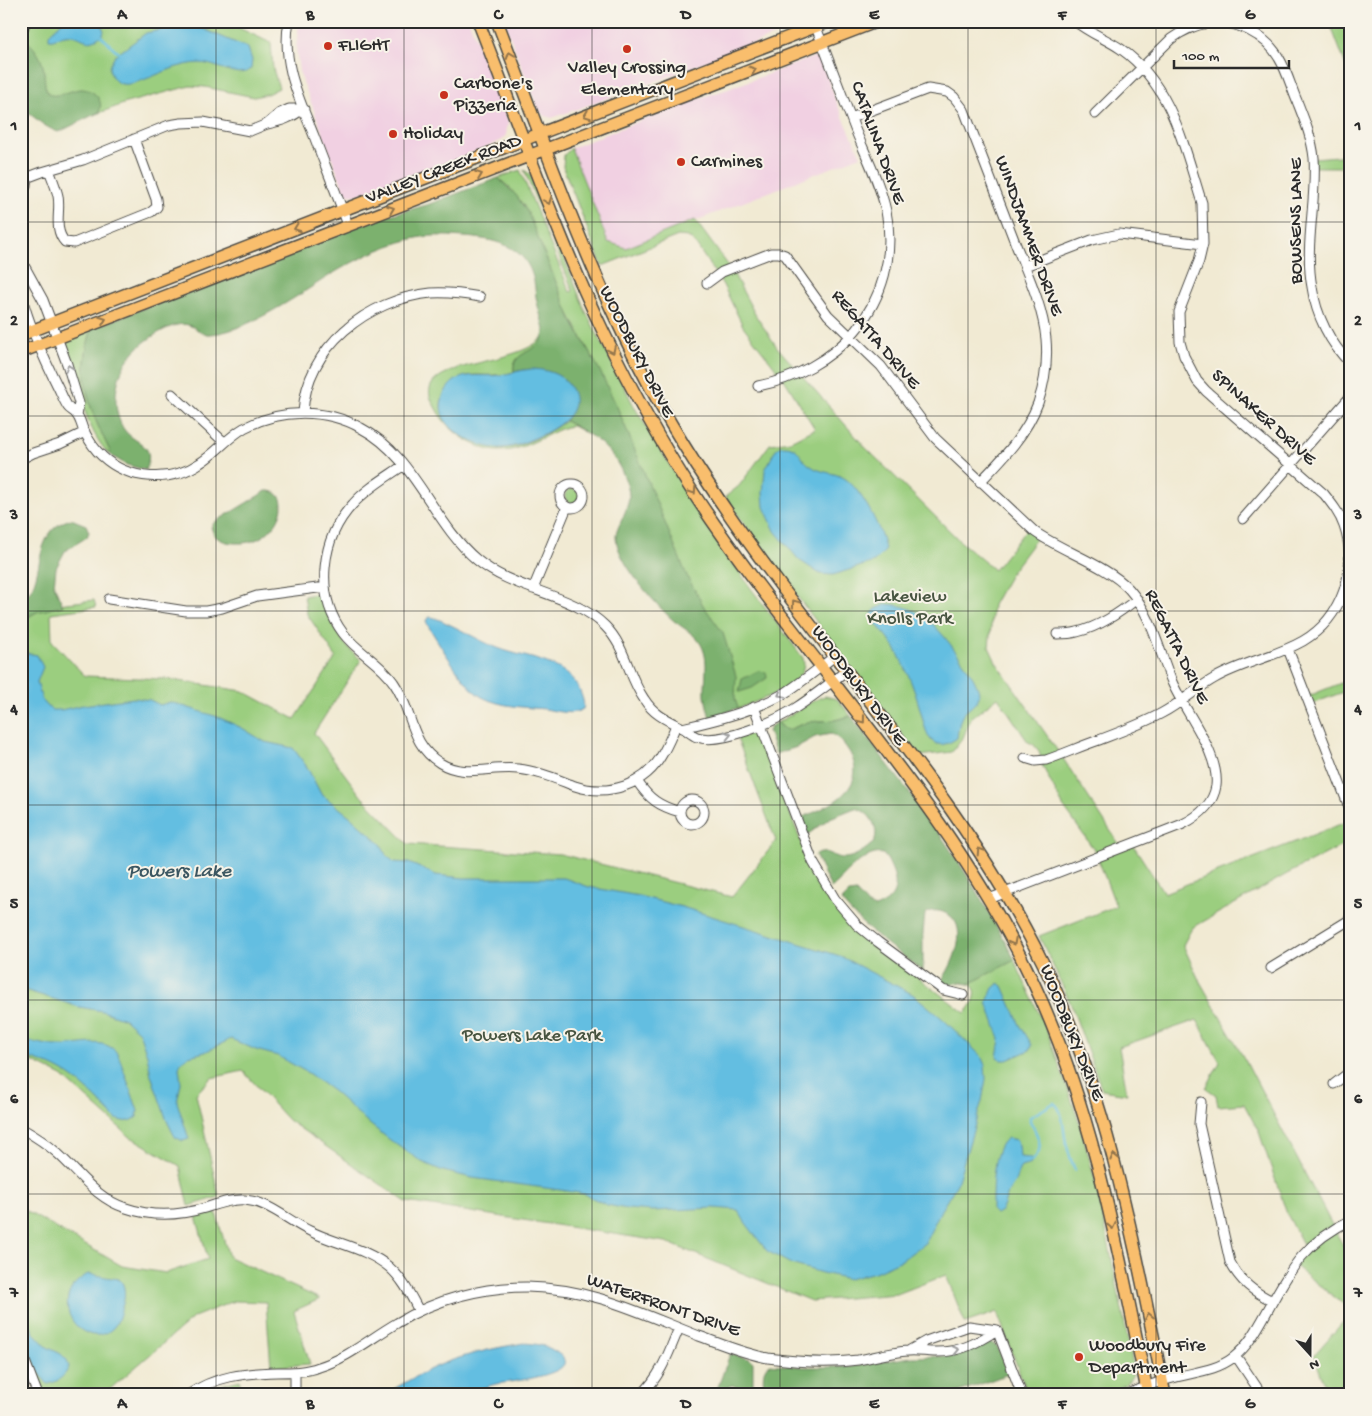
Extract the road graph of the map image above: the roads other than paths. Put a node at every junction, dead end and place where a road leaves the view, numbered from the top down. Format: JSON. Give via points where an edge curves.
{"nodes":[{"id":1,"x":26,"y":21,"type":"edge"},
{"id":2,"x":289,"y":21,"type":"edge"},
{"id":3,"x":478,"y":21,"type":"edge"},
{"id":4,"x":497,"y":21,"type":"edge"},
{"id":5,"x":830,"y":21,"type":"edge"},
{"id":6,"x":878,"y":21,"type":"edge"},
{"id":7,"x":1075,"y":21,"type":"edge"},
{"id":8,"x":816,"y":27,"type":"junction"},
{"id":9,"x":21,"y":34,"type":"edge"},
{"id":10,"x":822,"y":43,"type":"junction"},
{"id":11,"x":1142,"y":67,"type":"junction"},
{"id":12,"x":304,"y":109,"type":"junction"},
{"id":13,"x":1095,"y":114,"type":"dead end"},
{"id":14,"x":851,"y":118,"type":"junction"},
{"id":15,"x":540,"y":133,"type":"junction"},
{"id":16,"x":134,"y":139,"type":"junction"},
{"id":17,"x":524,"y":140,"type":"junction"},
{"id":18,"x":546,"y":150,"type":"junction"},
{"id":19,"x":530,"y":156,"type":"junction"},
{"id":20,"x":49,"y":170,"type":"junction"},
{"id":21,"x":24,"y":175,"type":"edge"},
{"id":22,"x":21,"y":193,"type":"edge"},
{"id":23,"x":342,"y":210,"type":"junction"},
{"id":24,"x":348,"y":225,"type":"junction"},
{"id":25,"x":1203,"y":244,"type":"junction"},
{"id":26,"x":21,"y":260,"type":"edge"},
{"id":27,"x":1024,"y":266,"type":"junction"},
{"id":28,"x":707,"y":283,"type":"dead end"},
{"id":29,"x":21,"y":294,"type":"edge"},
{"id":30,"x":480,"y":297,"type":"dead end"},
{"id":31,"x":52,"y":323,"type":"junction"},
{"id":32,"x":34,"y":330,"type":"junction"},
{"id":33,"x":21,"y":335,"type":"edge"},
{"id":34,"x":850,"y":337,"type":"junction"},
{"id":35,"x":57,"y":338,"type":"junction"},
{"id":36,"x":40,"y":344,"type":"junction"},
{"id":37,"x":21,"y":352,"type":"edge"},
{"id":38,"x":1351,"y":364,"type":"edge"},
{"id":39,"x":758,"y":386,"type":"dead end"},
{"id":40,"x":172,"y":394,"type":"dead end"},
{"id":41,"x":1351,"y":396,"type":"edge"},
{"id":42,"x":302,"y":413,"type":"junction"},
{"id":43,"x":77,"y":414,"type":"junction"},
{"id":44,"x":85,"y":432,"type":"junction"},
{"id":45,"x":224,"y":442,"type":"junction"},
{"id":46,"x":21,"y":459,"type":"edge"},
{"id":47,"x":404,"y":465,"type":"junction"},
{"id":48,"x":1291,"y":465,"type":"junction"},
{"id":49,"x":980,"y":482,"type":"junction"},
{"id":50,"x":567,"y":507,"type":"dead end"},
{"id":51,"x":1242,"y":518,"type":"dead end"},
{"id":52,"x":325,"y":587,"type":"junction"},
{"id":53,"x":533,"y":589,"type":"junction"},
{"id":54,"x":109,"y":598,"type":"dead end"},
{"id":55,"x":1137,"y":600,"type":"junction"},
{"id":56,"x":1057,"y":634,"type":"dead end"},
{"id":57,"x":1288,"y":649,"type":"junction"},
{"id":58,"x":835,"y":656,"type":"junction"},
{"id":59,"x":821,"y":666,"type":"junction"},
{"id":60,"x":846,"y":671,"type":"junction"},
{"id":61,"x":832,"y":681,"type":"junction"},
{"id":62,"x":1182,"y":701,"type":"junction"},
{"id":63,"x":754,"y":707,"type":"junction"},
{"id":64,"x":760,"y":724,"type":"junction"},
{"id":65,"x":679,"y":726,"type":"junction"},
{"id":66,"x":1025,"y":758,"type":"dead end"},
{"id":67,"x":637,"y":781,"type":"junction"},
{"id":68,"x":680,"y":812,"type":"dead end"},
{"id":69,"x":1351,"y":812,"type":"edge"},
{"id":70,"x":1006,"y":893,"type":"junction"},
{"id":71,"x":989,"y":899,"type":"junction"},
{"id":72,"x":1351,"y":919,"type":"edge"},
{"id":73,"x":1272,"y":968,"type":"dead end"},
{"id":74,"x":963,"y":995,"type":"dead end"},
{"id":75,"x":1351,"y":1071,"type":"edge"},
{"id":76,"x":1334,"y":1084,"type":"dead end"},
{"id":77,"x":1201,"y":1102,"type":"dead end"},
{"id":78,"x":21,"y":1128,"type":"edge"},
{"id":79,"x":1351,"y":1220,"type":"edge"},
{"id":80,"x":1273,"y":1300,"type":"junction"},
{"id":81,"x":418,"y":1311,"type":"junction"},
{"id":82,"x":679,"y":1328,"type":"junction"},
{"id":83,"x":997,"y":1330,"type":"junction"},
{"id":84,"x":910,"y":1350,"type":"junction"},
{"id":85,"x":21,"y":1351,"type":"edge"},
{"id":86,"x":1236,"y":1356,"type":"junction"},
{"id":87,"x":295,"y":1372,"type":"junction"},
{"id":88,"x":1162,"y":1381,"type":"junction"},
{"id":89,"x":1147,"y":1391,"type":"edge"},
{"id":90,"x":38,"y":1395,"type":"edge"},
{"id":91,"x":188,"y":1395,"type":"edge"},
{"id":92,"x":295,"y":1395,"type":"edge"},
{"id":93,"x":642,"y":1395,"type":"edge"},
{"id":94,"x":1022,"y":1395,"type":"edge"},
{"id":95,"x":1126,"y":1395,"type":"edge"},
{"id":96,"x":1165,"y":1395,"type":"edge"},
{"id":97,"x":1262,"y":1395,"type":"edge"}],
"edges":[{"from":1,"to":9,"type":"street"},
{"from":2,"to":12,"type":"street","via":[[286,49],[289,67]]},
{"from":3,"to":17,"type":"main road","name":"WOODBURY DRIVE"},
{"from":15,"to":4,"type":"main road","name":"WOODBURY DRIVE","one_way":true},
{"from":5,"to":8,"type":"main road","name":"VALLEY CREEK ROAD"},
{"from":6,"to":10,"type":"main road","name":"VALLEY CREEK ROAD"},
{"from":7,"to":11,"type":"street","name":"SPINAKER DRIVE","via":[[1121,49]]},
{"from":8,"to":10,"type":"street","name":"CATALINA DRIVE"},
{"from":8,"to":15,"type":"main road","name":"VALLEY CREEK ROAD","one_way":true},
{"from":10,"to":14,"type":"street","name":"CATALINA DRIVE"},
{"from":18,"to":10,"type":"main road","name":"VALLEY CREEK ROAD","one_way":true},
{"from":11,"to":13,"type":"street","name":"BOWSENS LANE"},
{"from":11,"to":25,"type":"street","name":"SPINAKER DRIVE","via":[[1174,116],[1202,203]]},
{"from":11,"to":38,"type":"street","name":"BOWSENS LANE","via":[[1183,31],[1209,23],[1239,26],[1251,32],[1279,58],[1313,149],[1310,260],[1314,296],[1327,332]]},
{"from":12,"to":16,"type":"street","via":[[289,110],[250,131],[212,123],[181,123]]},
{"from":12,"to":23,"type":"street"},
{"from":14,"to":27,"type":"street","name":"WINDJAMMER DRIVE","via":[[928,89],[947,92],[954,97],[964,110]]},
{"from":14,"to":34,"type":"street","name":"CATALINA DRIVE","via":[[884,204],[889,249],[878,295]]},
{"from":15,"to":17,"type":"main road","name":"VALLEY CREEK ROAD"},
{"from":15,"to":18,"type":"main road","name":"WOODBURY DRIVE"},
{"from":16,"to":20,"type":"street"},
{"from":16,"to":20,"type":"street","via":[[157,207],[74,243],[65,242],[60,232],[58,194]]},
{"from":17,"to":19,"type":"main road","name":"WOODBURY DRIVE"},
{"from":17,"to":23,"type":"main road","name":"VALLEY CREEK ROAD"},
{"from":18,"to":19,"type":"main road","name":"VALLEY CREEK ROAD"},
{"from":58,"to":18,"type":"main road","name":"WOODBURY DRIVE","one_way":true,"via":[[709,486],[668,419],[609,304]]},
{"from":24,"to":19,"type":"main road","name":"VALLEY CREEK ROAD","one_way":true},
{"from":19,"to":59,"type":"main road","name":"WOODBURY DRIVE","one_way":true,"via":[[584,290],[642,407],[705,510]]},
{"from":20,"to":21,"type":"street"},
{"from":21,"to":22,"type":"street","via":[[26,187]]},
{"from":23,"to":24,"type":"street"},
{"from":23,"to":31,"type":"main road","name":"VALLEY CREEK ROAD","one_way":true},
{"from":35,"to":24,"type":"main road","name":"VALLEY CREEK ROAD","one_way":true},
{"from":25,"to":27,"type":"street","via":[[1119,234],[1098,238]]},
{"from":25,"to":48,"type":"street","name":"SPINAKER DRIVE","via":[[1179,312],[1184,356],[1206,391]]},
{"from":26,"to":31,"type":"street"},
{"from":27,"to":49,"type":"street","name":"WINDJAMMER DRIVE","via":[[1046,338],[1042,390],[1020,437]]},
{"from":28,"to":34,"type":"street","name":"REGATTA DRIVE","via":[[722,272],[779,252],[828,315]]},
{"from":29,"to":32,"type":"street"},
{"from":30,"to":42,"type":"street","via":[[446,292],[420,295],[390,303],[360,319],[337,337],[316,364],[306,386]]},
{"from":31,"to":32,"type":"main road","name":"VALLEY CREEK ROAD"},
{"from":31,"to":35,"type":"street"},
{"from":32,"to":33,"type":"main road","name":"VALLEY CREEK ROAD"},
{"from":32,"to":36,"type":"street"},
{"from":34,"to":39,"type":"street","name":"CATALINA DRIVE","via":[[826,357],[795,375]]},
{"from":34,"to":49,"type":"street","name":"REGATTA DRIVE","via":[[886,372],[935,438]]},
{"from":35,"to":36,"type":"main road","name":"VALLEY CREEK ROAD"},
{"from":43,"to":35,"type":"street","one_way":true,"via":[[79,403]]},
{"from":36,"to":37,"type":"main road","name":"VALLEY CREEK ROAD"},
{"from":36,"to":43,"type":"street","via":[[68,407]]},
{"from":40,"to":45,"type":"street"},
{"from":41,"to":48,"type":"street"},
{"from":42,"to":45,"type":"street","via":[[262,420]]},
{"from":42,"to":47,"type":"street","via":[[333,417],[357,426],[381,441]]},
{"from":43,"to":44,"type":"street"},
{"from":44,"to":45,"type":"street","via":[[97,451],[109,461],[129,472],[151,477],[194,468]]},
{"from":44,"to":46,"type":"street"},
{"from":47,"to":52,"type":"street","via":[[359,498],[340,520],[327,552]]},
{"from":47,"to":53,"type":"street","via":[[472,555],[494,572]]},
{"from":48,"to":51,"type":"street"},
{"from":48,"to":57,"type":"street","name":"SPINAKER DRIVE","via":[[1324,494],[1344,525],[1349,574],[1345,590],[1331,616],[1318,630]]},
{"from":49,"to":55,"type":"street","name":"REGATTA DRIVE","via":[[1035,532],[1120,581]]},
{"from":50,"to":53,"type":"street"},
{"from":52,"to":54,"type":"street","via":[[260,595],[206,611]]},
{"from":52,"to":67,"type":"street","via":[[337,624],[353,645],[393,681],[402,695],[416,738],[441,764],[463,771],[502,768],[532,771],[594,790],[612,789]]},
{"from":53,"to":65,"type":"street","via":[[582,609],[603,624],[620,646],[645,701],[658,715]]},
{"from":55,"to":56,"type":"street","via":[[1099,623],[1076,632]]},
{"from":55,"to":62,"type":"street","name":"REGATTA DRIVE"},
{"from":57,"to":62,"type":"street","name":"SPINAKER DRIVE","via":[[1217,676]]},
{"from":57,"to":69,"type":"street"},
{"from":58,"to":59,"type":"street"},
{"from":58,"to":60,"type":"main road","name":"WOODBURY DRIVE"},
{"from":59,"to":61,"type":"main road","name":"WOODBURY DRIVE"},
{"from":59,"to":63,"type":"street","one_way":true,"via":[[782,694]]},
{"from":60,"to":61,"type":"street"},
{"from":70,"to":60,"type":"main road","name":"WOODBURY DRIVE","one_way":true,"via":[[958,819]]},
{"from":61,"to":64,"type":"street","via":[[794,708]]},
{"from":61,"to":71,"type":"main road","name":"WOODBURY DRIVE","one_way":true,"via":[[937,819]]},
{"from":62,"to":66,"type":"street","name":"SPINAKER DRIVE","via":[[1129,729],[1052,758],[1039,761]]},
{"from":62,"to":70,"type":"street","name":"REGATTA DRIVE","via":[[1195,721],[1214,765],[1216,786],[1206,809],[1183,824]]},
{"from":63,"to":64,"type":"street"},
{"from":63,"to":65,"type":"street","via":[[713,722]]},
{"from":65,"to":64,"type":"street","one_way":true,"via":[[696,736],[715,738]]},
{"from":64,"to":74,"type":"street","via":[[813,862],[835,899],[848,916],[874,939],[943,990]]},
{"from":65,"to":67,"type":"street","via":[[655,766]]},
{"from":67,"to":68,"type":"street","via":[[655,801]]},
{"from":70,"to":71,"type":"street","name":"REGATTA DRIVE"},
{"from":88,"to":70,"type":"main road","name":"WOODBURY DRIVE","one_way":true,"via":[[1118,1174],[1095,1091],[1057,993]]},
{"from":71,"to":89,"type":"main road","name":"WOODBURY DRIVE","one_way":true,"via":[[1041,999],[1084,1113],[1102,1180]]},
{"from":72,"to":73,"type":"street"},
{"from":75,"to":76,"type":"street"},
{"from":77,"to":80,"type":"street","via":[[1199,1124],[1226,1252],[1243,1282]]},
{"from":78,"to":81,"type":"street","via":[[56,1152],[100,1195],[124,1208],[164,1215],[233,1200],[259,1202],[270,1207],[310,1231],[380,1260],[402,1281]]},
{"from":79,"to":80,"type":"street","via":[[1326,1234],[1304,1253]]},
{"from":80,"to":86,"type":"street","via":[[1256,1332]]},
{"from":81,"to":82,"type":"street","name":"WATERFRONT DRIVE","via":[[444,1300],[481,1291],[548,1288],[611,1301]]},
{"from":81,"to":87,"type":"street","name":"WATERFRONT DRIVE","via":[[340,1360]]},
{"from":82,"to":84,"type":"street","name":"WATERFRONT DRIVE","via":[[739,1350],[785,1360],[856,1360]]},
{"from":82,"to":93,"type":"street","via":[[660,1372]]},
{"from":83,"to":84,"type":"street","name":"WATERFRONT DRIVE","via":[[969,1326]]},
{"from":84,"to":83,"type":"street","name":"WATERFRONT DRIVE","one_way":true,"via":[[956,1350],[976,1344]]},
{"from":83,"to":94,"type":"street"},
{"from":85,"to":90,"type":"street"},
{"from":86,"to":88,"type":"street","via":[[1215,1368]]},
{"from":86,"to":97,"type":"street"},
{"from":87,"to":91,"type":"street","name":"WATERFRONT DRIVE","via":[[223,1377]]},
{"from":87,"to":92,"type":"street"},
{"from":88,"to":89,"type":"street"},
{"from":88,"to":96,"type":"main road","name":"WOODBURY DRIVE"},
{"from":89,"to":95,"type":"street"}]}
